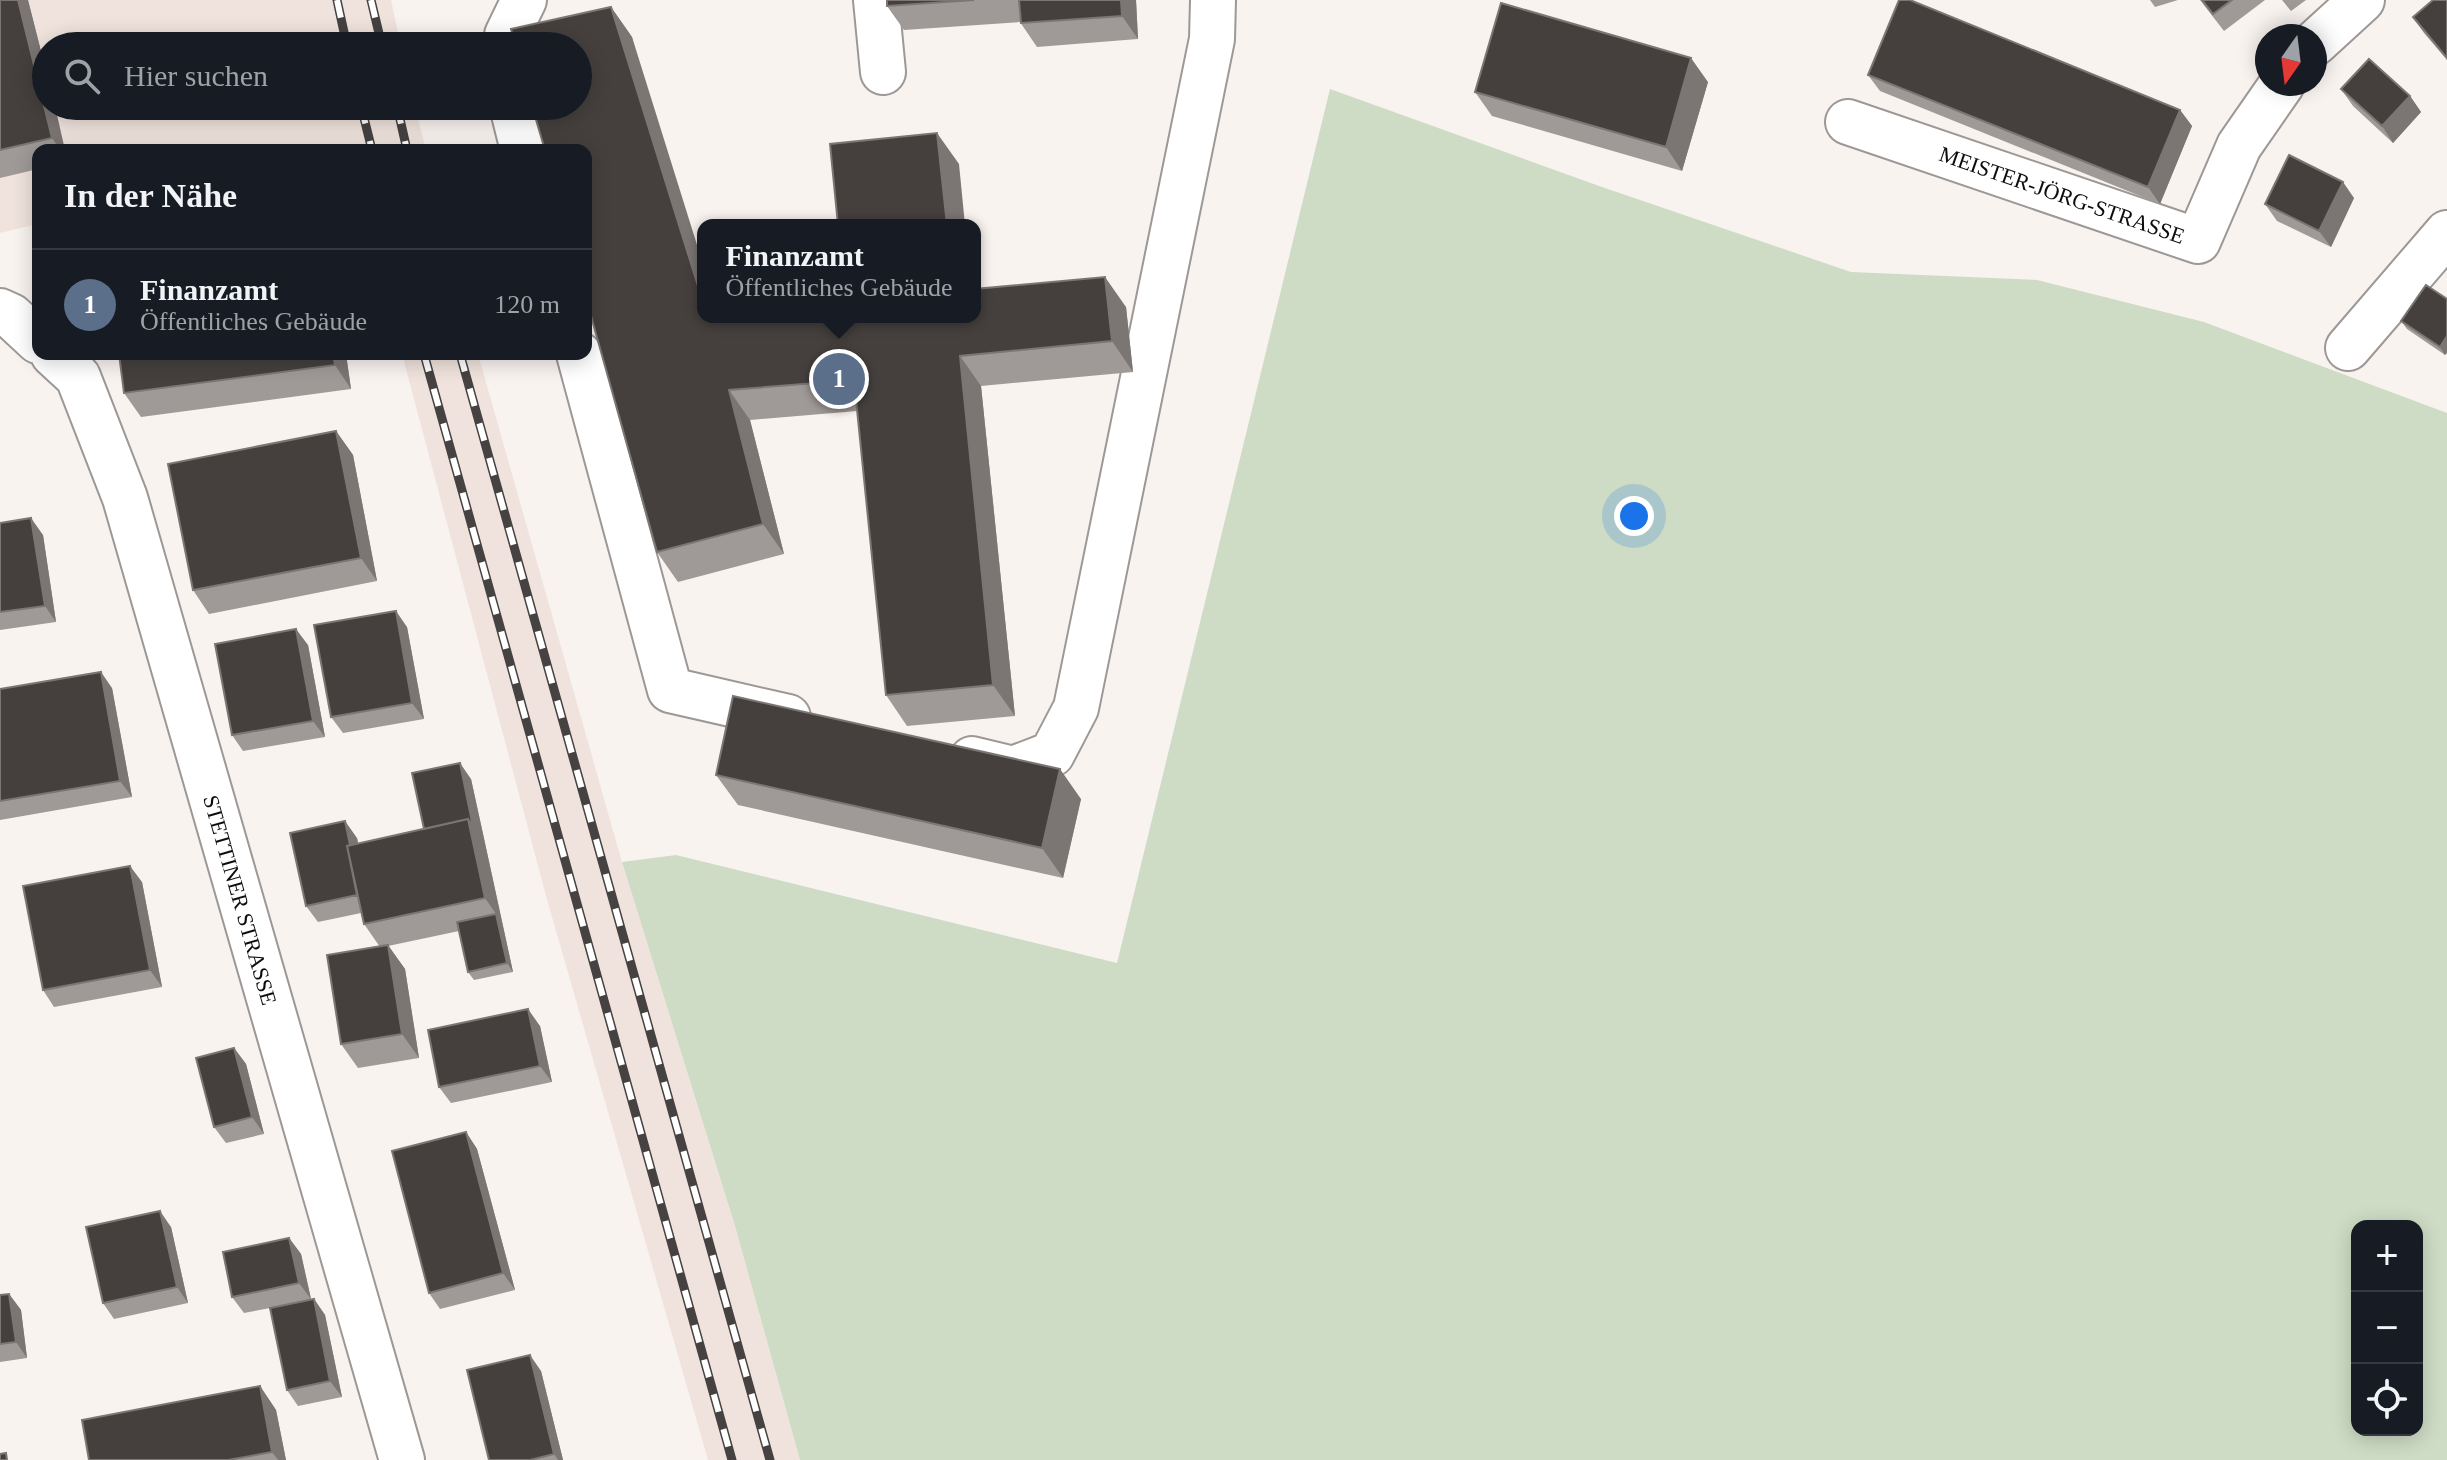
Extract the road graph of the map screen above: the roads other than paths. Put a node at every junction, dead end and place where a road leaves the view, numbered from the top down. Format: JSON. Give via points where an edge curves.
{"nodes":[{"id":1,"x":524,"y":0,"type":"edge"},
{"id":2,"x":876,"y":0,"type":"edge"},
{"id":3,"x":1213,"y":0,"type":"edge"},
{"id":4,"x":2362,"y":0,"type":"edge"},
{"id":5,"x":508,"y":32,"type":"edge"},
{"id":6,"x":2327,"y":32,"type":"edge"},
{"id":7,"x":883,"y":72,"type":"dead end"},
{"id":8,"x":2274,"y":96,"type":"edge"},
{"id":9,"x":516,"y":120,"type":"edge"},
{"id":10,"x":1848,"y":122,"type":"dead end"},
{"id":11,"x":522,"y":144,"type":"edge"},
{"id":12,"x":2447,"y":233,"type":"edge"},
{"id":13,"x":0,"y":311,"type":"edge"},
{"id":14,"x":32,"y":335,"type":"edge"},
{"id":15,"x":2348,"y":348,"type":"dead end"},
{"id":16,"x":60,"y":360,"type":"edge"},
{"id":17,"x":581,"y":360,"type":"edge"},
{"id":18,"x":819,"y":724,"type":"edge"},
{"id":19,"x":939,"y":752,"type":"edge"},
{"id":20,"x":402,"y":1460,"type":"edge"}],
"edges":[{"from":1,"to":5,"type":"street"},
{"from":2,"to":7,"type":"street"},
{"from":3,"to":19,"type":"street","via":[[1212,39],[1076,708],[1052,754],[1013,769]]},
{"from":4,"to":6,"type":"street"},
{"from":8,"to":10,"type":"street","name":"MEISTER-JÖRG-STRASSE","via":[[2239,146],[2198,241]]},
{"from":9,"to":11,"type":"street"},
{"from":12,"to":15,"type":"street"},
{"from":13,"to":14,"type":"street"},
{"from":16,"to":20,"type":"street","name":"STETTINER STRASSE","via":[[78,377],[125,498]]},
{"from":17,"to":18,"type":"street","via":[[670,690]]}]}
